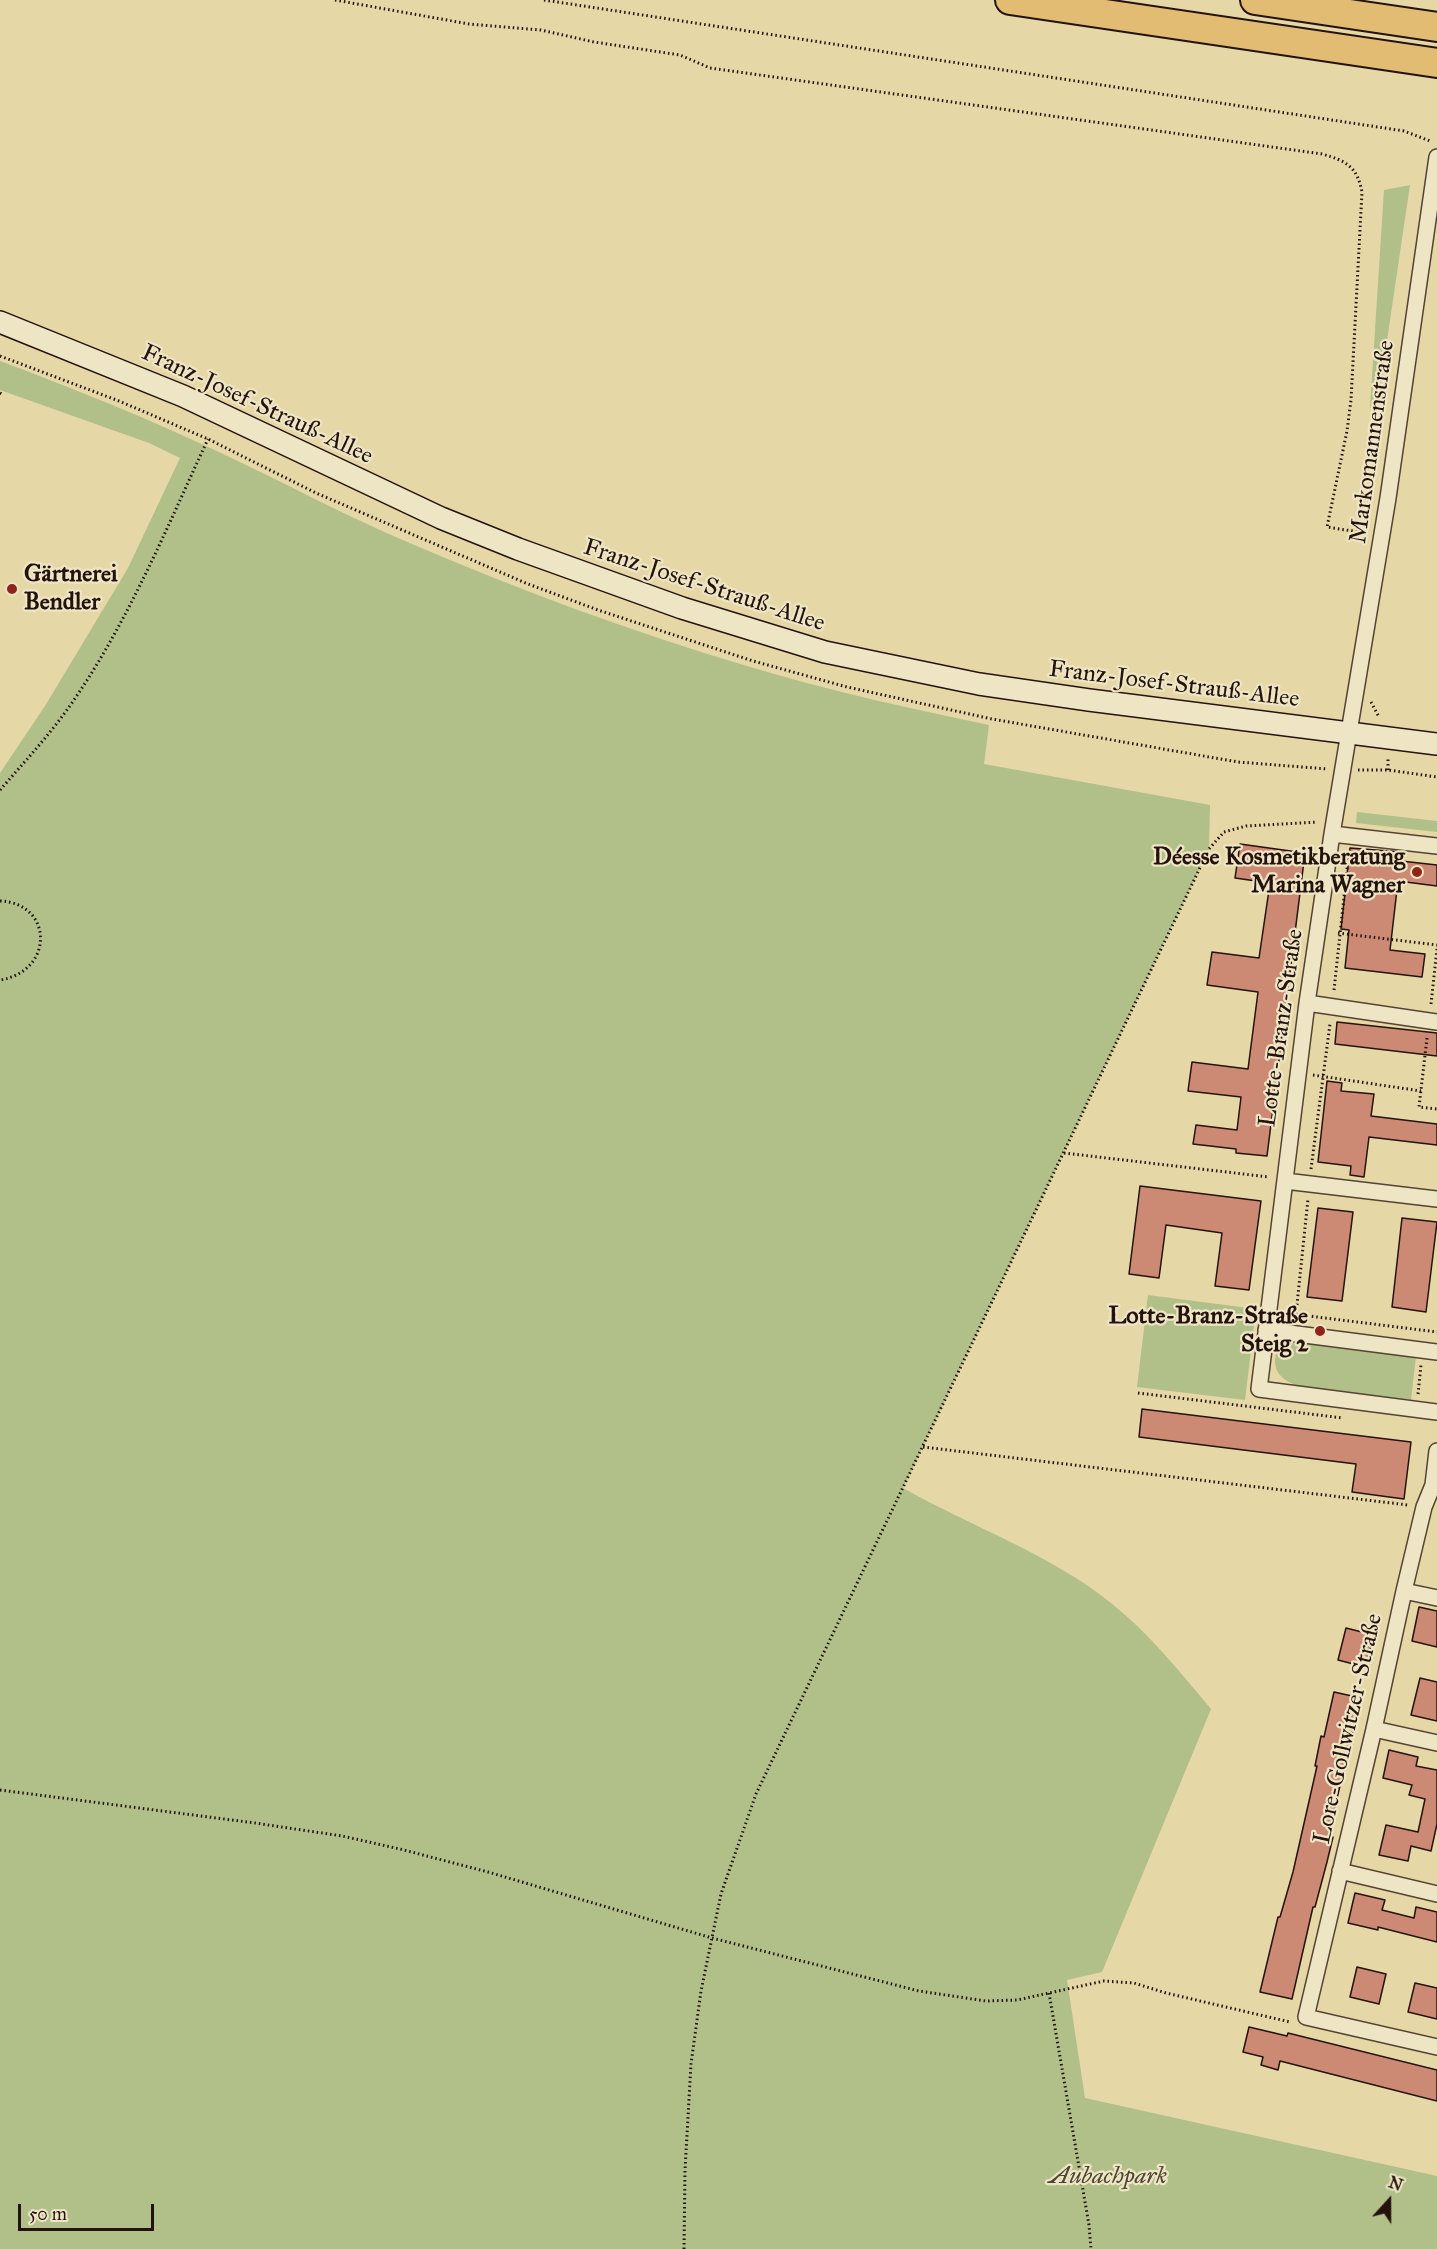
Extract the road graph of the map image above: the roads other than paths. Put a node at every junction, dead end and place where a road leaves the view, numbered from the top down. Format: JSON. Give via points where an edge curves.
{"nodes":[{"id":1,"x":1010,"y":0,"type":"edge"},
{"id":2,"x":1255,"y":0,"type":"edge"},
{"id":3,"x":1437,"y":27,"type":"edge"},
{"id":4,"x":1437,"y":63,"type":"edge"},
{"id":5,"x":1437,"y":157,"type":"edge"},
{"id":6,"x":0,"y":322,"type":"edge"},
{"id":7,"x":1350,"y":732,"type":"junction"},
{"id":8,"x":1437,"y":744,"type":"edge"},
{"id":9,"x":1333,"y":828,"type":"junction"},
{"id":10,"x":1437,"y":846,"type":"edge"},
{"id":11,"x":1307,"y":1003,"type":"junction"},
{"id":12,"x":1437,"y":1022,"type":"edge"},
{"id":13,"x":1285,"y":1181,"type":"junction"},
{"id":14,"x":1437,"y":1199,"type":"edge"},
{"id":15,"x":1266,"y":1330,"type":"junction"},
{"id":16,"x":1430,"y":1351,"type":"edge"},
{"id":17,"x":1437,"y":1412,"type":"edge"},
{"id":18,"x":1437,"y":1451,"type":"edge"},
{"id":19,"x":1404,"y":1591,"type":"junction"},
{"id":20,"x":1437,"y":1598,"type":"edge"},
{"id":21,"x":1374,"y":1729,"type":"junction"},
{"id":22,"x":1437,"y":1743,"type":"edge"},
{"id":23,"x":1340,"y":1871,"type":"junction"},
{"id":24,"x":1437,"y":1894,"type":"edge"},
{"id":25,"x":1437,"y":2047,"type":"edge"}],
"edges":[{"from":1,"to":4,"type":"highway"},
{"from":2,"to":3,"type":"highway"},
{"from":5,"to":7,"type":"street","name":"Markomannenstraße"},
{"from":6,"to":7,"type":"street","name":"Franz-Josef-Strauß-Allee","via":[[183,396],[441,518],[682,608],[794,643],[883,666],[979,684]]},
{"from":7,"to":8,"type":"street","name":"Franz-Josef-Strauß-Allee"},
{"from":7,"to":9,"type":"street","name":"Lotte-Branz-Straße"},
{"from":9,"to":10,"type":"street","via":[[1350,835]]},
{"from":9,"to":11,"type":"street","name":"Lotte-Branz-Straße"},
{"from":11,"to":12,"type":"street"},
{"from":11,"to":13,"type":"street","name":"Lotte-Branz-Straße"},
{"from":13,"to":14,"type":"street"},
{"from":13,"to":15,"type":"street","name":"Lotte-Branz-Straße"},
{"from":15,"to":16,"type":"street"},
{"from":15,"to":17,"type":"street","name":"Lotte-Branz-Straße","via":[[1259,1389]]},
{"from":18,"to":19,"type":"street","name":"Lore-Gollwitzer-Straße","via":[[1433,1485]]},
{"from":19,"to":20,"type":"street"},
{"from":19,"to":21,"type":"street","name":"Lore-Gollwitzer-Straße"},
{"from":21,"to":22,"type":"street"},
{"from":21,"to":23,"type":"street","name":"Lore-Gollwitzer-Straße"},
{"from":23,"to":24,"type":"street"},
{"from":23,"to":25,"type":"street","name":"Lore-Gollwitzer-Straße","via":[[1306,2017]]}]}
